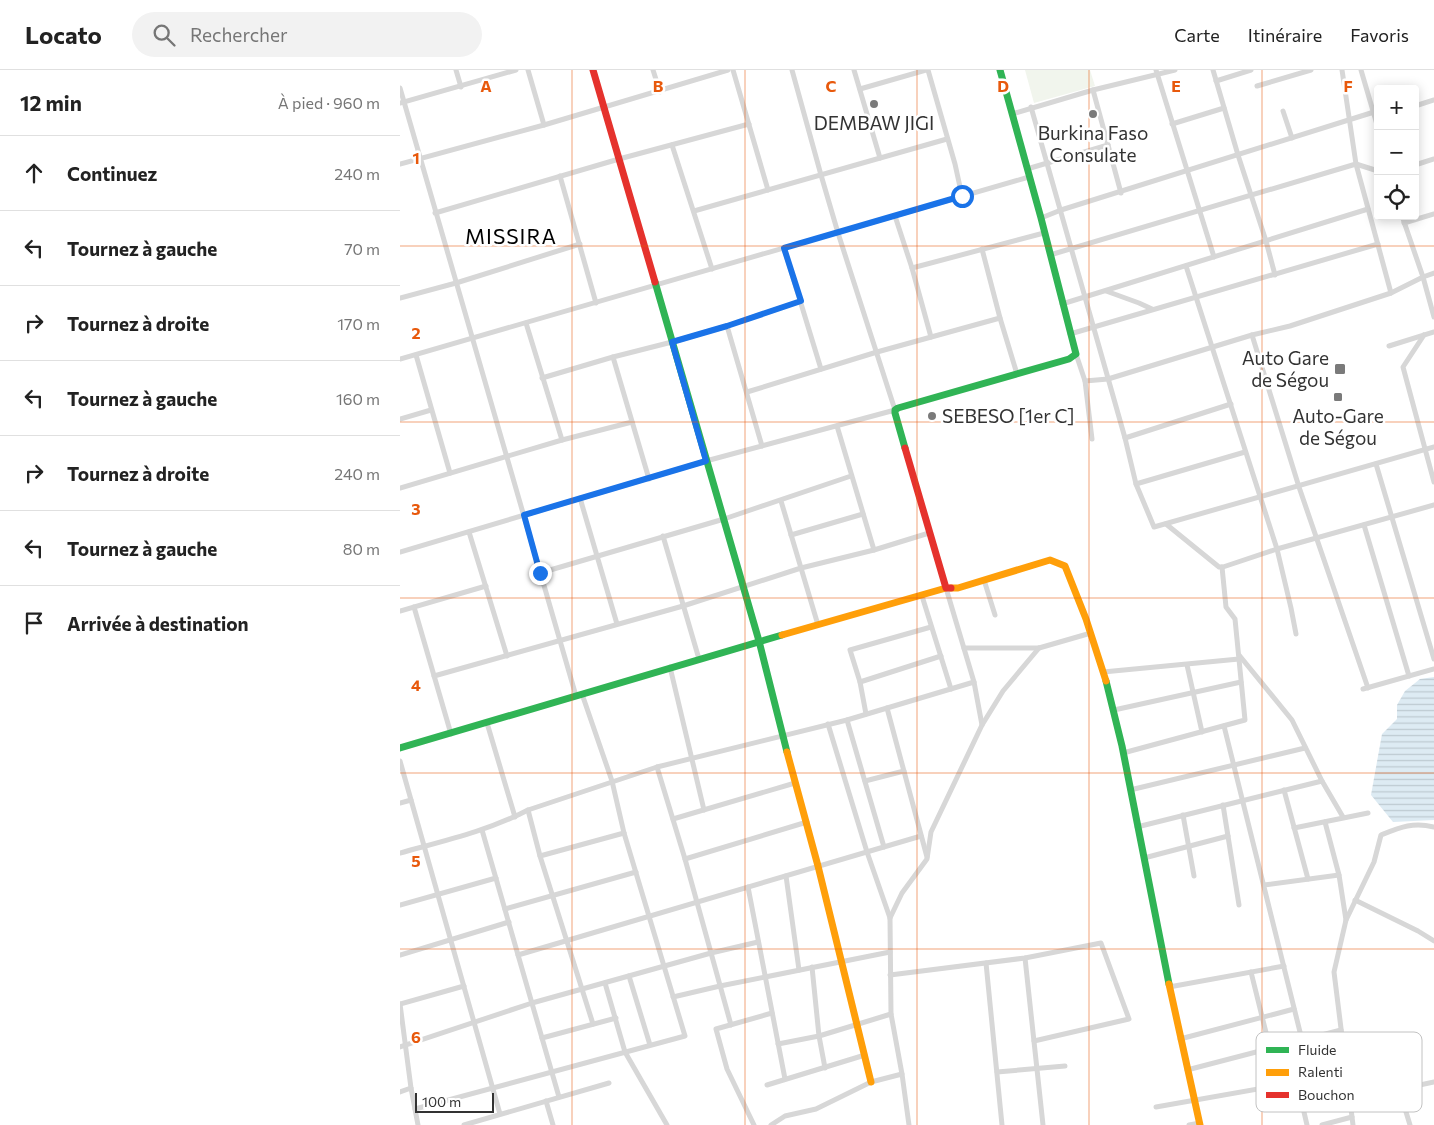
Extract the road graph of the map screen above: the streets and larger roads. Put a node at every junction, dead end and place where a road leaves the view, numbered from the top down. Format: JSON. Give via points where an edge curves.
{"nodes":[{"id":1,"x":456,"y":70,"type":"edge"},
{"id":2,"x":516,"y":70,"type":"edge"},
{"id":3,"x":528,"y":70,"type":"edge"},
{"id":4,"x":593,"y":70,"type":"edge"},
{"id":5,"x":654,"y":70,"type":"edge"},
{"id":6,"x":728,"y":70,"type":"edge"},
{"id":7,"x":733,"y":70,"type":"edge"},
{"id":8,"x":792,"y":70,"type":"edge"},
{"id":9,"x":854,"y":70,"type":"edge"},
{"id":10,"x":927,"y":70,"type":"edge"},
{"id":11,"x":1000,"y":70,"type":"edge"},
{"id":12,"x":1175,"y":70,"type":"edge"},
{"id":13,"x":1213,"y":70,"type":"edge"},
{"id":14,"x":1251,"y":70,"type":"edge"},
{"id":15,"x":1311,"y":70,"type":"edge"},
{"id":16,"x":1342,"y":70,"type":"edge"},
{"id":17,"x":1361,"y":70,"type":"edge"},
{"id":18,"x":1157,"y":72,"type":"edge"},
{"id":19,"x":1216,"y":80,"type":"junction"},
{"id":20,"x":1257,"y":86,"type":"dead end"},
{"id":21,"x":461,"y":87,"type":"junction"},
{"id":22,"x":400,"y":88,"type":"edge"},
{"id":23,"x":860,"y":89,"type":"junction"},
{"id":24,"x":1093,"y":90,"type":"junction"},
{"id":25,"x":660,"y":92,"type":"junction"},
{"id":26,"x":1434,"y":100,"type":"edge"},
{"id":27,"x":402,"y":103,"type":"edge"},
{"id":28,"x":1419,"y":105,"type":"edge"},
{"id":29,"x":1032,"y":107,"type":"junction"},
{"id":30,"x":604,"y":108,"type":"junction"},
{"id":31,"x":1224,"y":108,"type":"junction"},
{"id":32,"x":1374,"y":110,"type":"edge"},
{"id":33,"x":1283,"y":112,"type":"dead end"},
{"id":34,"x":1012,"y":114,"type":"junction"},
{"id":35,"x":1374,"y":116,"type":"edge"},
{"id":36,"x":1350,"y":120,"type":"junction"},
{"id":37,"x":749,"y":124,"type":"junction"},
{"id":38,"x":1172,"y":124,"type":"junction"},
{"id":39,"x":544,"y":125,"type":"junction"},
{"id":40,"x":1292,"y":138,"type":"junction"},
{"id":41,"x":947,"y":139,"type":"junction"},
{"id":42,"x":672,"y":145,"type":"junction"},
{"id":43,"x":1108,"y":145,"type":"junction"},
{"id":44,"x":1238,"y":155,"type":"junction"},
{"id":45,"x":420,"y":157,"type":"junction"},
{"id":46,"x":880,"y":158,"type":"junction"},
{"id":47,"x":618,"y":159,"type":"junction"},
{"id":48,"x":1434,"y":159,"type":"edge"},
{"id":49,"x":1048,"y":163,"type":"junction"},
{"id":50,"x":400,"y":164,"type":"edge"},
{"id":51,"x":1356,"y":164,"type":"junction"},
{"id":52,"x":1419,"y":164,"type":"edge"},
{"id":53,"x":1027,"y":169,"type":"junction"},
{"id":54,"x":1187,"y":171,"type":"junction"},
{"id":55,"x":1374,"y":171,"type":"edge"},
{"id":56,"x":821,"y":175,"type":"junction"},
{"id":57,"x":560,"y":176,"type":"junction"},
{"id":58,"x":1029,"y":177,"type":"junction"},
{"id":59,"x":768,"y":190,"type":"junction"},
{"id":60,"x":1121,"y":193,"type":"junction"},
{"id":61,"x":1251,"y":195,"type":"junction"},
{"id":62,"x":962,"y":196,"type":"junction"},
{"id":63,"x":1368,"y":209,"type":"junction"},
{"id":64,"x":1061,"y":210,"type":"junction"},
{"id":65,"x":694,"y":211,"type":"junction"},
{"id":66,"x":1199,"y":211,"type":"junction"},
{"id":67,"x":435,"y":213,"type":"junction"},
{"id":68,"x":1434,"y":214,"type":"edge"},
{"id":69,"x":895,"y":216,"type":"junction"},
{"id":70,"x":1041,"y":218,"type":"junction"},
{"id":71,"x":1403,"y":220,"type":"edge"},
{"id":72,"x":1404,"y":223,"type":"junction"},
{"id":73,"x":838,"y":232,"type":"junction"},
{"id":74,"x":1044,"y":233,"type":"junction"},
{"id":75,"x":1266,"y":241,"type":"junction"},
{"id":76,"x":580,"y":244,"type":"junction"},
{"id":77,"x":1378,"y":244,"type":"junction"},
{"id":78,"x":784,"y":248,"type":"junction"},
{"id":79,"x":982,"y":249,"type":"junction"},
{"id":80,"x":1072,"y":249,"type":"junction"},
{"id":81,"x":1050,"y":255,"type":"junction"},
{"id":82,"x":1214,"y":257,"type":"junction"},
{"id":83,"x":1186,"y":266,"type":"junction"},
{"id":84,"x":912,"y":268,"type":"junction"},
{"id":85,"x":712,"y":269,"type":"junction"},
{"id":86,"x":1434,"y":273,"type":"edge"},
{"id":87,"x":1275,"y":275,"type":"junction"},
{"id":88,"x":1423,"y":276,"type":"junction"},
{"id":89,"x":456,"y":283,"type":"junction"},
{"id":90,"x":656,"y":285,"type":"junction"},
{"id":91,"x":1106,"y":291,"type":"junction"},
{"id":92,"x":1391,"y":293,"type":"junction"},
{"id":93,"x":1085,"y":297,"type":"junction"},
{"id":94,"x":1196,"y":297,"type":"junction"},
{"id":95,"x":400,"y":298,"type":"edge"},
{"id":96,"x":801,"y":301,"type":"junction"},
{"id":97,"x":596,"y":302,"type":"junction"},
{"id":98,"x":1062,"y":304,"type":"junction"},
{"id":99,"x":1152,"y":309,"type":"junction"},
{"id":100,"x":1434,"y":317,"type":"edge"},
{"id":101,"x":1000,"y":318,"type":"junction"},
{"id":102,"x":526,"y":323,"type":"junction"},
{"id":103,"x":727,"y":326,"type":"junction"},
{"id":104,"x":1093,"y":327,"type":"junction"},
{"id":105,"x":1434,"y":332,"type":"edge"},
{"id":106,"x":1070,"y":334,"type":"junction"},
{"id":107,"x":1252,"y":335,"type":"junction"},
{"id":108,"x":1424,"y":335,"type":"junction"},
{"id":109,"x":472,"y":338,"type":"junction"},
{"id":110,"x":931,"y":338,"type":"junction"},
{"id":111,"x":672,"y":342,"type":"junction"},
{"id":112,"x":1389,"y":346,"type":"dead end"},
{"id":113,"x":1212,"y":347,"type":"junction"},
{"id":114,"x":877,"y":352,"type":"junction"},
{"id":115,"x":1076,"y":354,"type":"junction"},
{"id":116,"x":416,"y":355,"type":"junction"},
{"id":117,"x":613,"y":357,"type":"junction"},
{"id":118,"x":400,"y":359,"type":"edge"},
{"id":119,"x":821,"y":369,"type":"junction"},
{"id":120,"x":1017,"y":374,"type":"junction"},
{"id":121,"x":542,"y":378,"type":"junction"},
{"id":122,"x":1108,"y":380,"type":"junction"},
{"id":123,"x":1085,"y":382,"type":"junction"},
{"id":124,"x":747,"y":392,"type":"junction"},
{"id":125,"x":1231,"y":404,"type":"junction"},
{"id":126,"x":431,"y":410,"type":"junction"},
{"id":127,"x":895,"y":410,"type":"junction"},
{"id":128,"x":400,"y":419,"type":"edge"},
{"id":129,"x":632,"y":422,"type":"junction"},
{"id":130,"x":837,"y":426,"type":"junction"},
{"id":131,"x":1125,"y":438,"type":"junction"},
{"id":132,"x":1092,"y":439,"type":"dead end"},
{"id":133,"x":562,"y":440,"type":"junction"},
{"id":134,"x":762,"y":446,"type":"junction"},
{"id":135,"x":1434,"y":447,"type":"edge"},
{"id":136,"x":1425,"y":450,"type":"junction"},
{"id":137,"x":1246,"y":452,"type":"junction"},
{"id":138,"x":506,"y":456,"type":"junction"},
{"id":139,"x":706,"y":461,"type":"junction"},
{"id":140,"x":1376,"y":464,"type":"junction"},
{"id":141,"x":450,"y":472,"type":"junction"},
{"id":142,"x":851,"y":476,"type":"junction"},
{"id":143,"x":649,"y":479,"type":"junction"},
{"id":144,"x":1434,"y":482,"type":"edge"},
{"id":145,"x":1136,"y":484,"type":"junction"},
{"id":146,"x":1299,"y":486,"type":"junction"},
{"id":147,"x":400,"y":488,"type":"edge"},
{"id":148,"x":580,"y":498,"type":"junction"},
{"id":149,"x":1260,"y":498,"type":"junction"},
{"id":150,"x":781,"y":500,"type":"junction"},
{"id":151,"x":1434,"y":505,"type":"edge"},
{"id":152,"x":863,"y":514,"type":"junction"},
{"id":153,"x":524,"y":515,"type":"junction"},
{"id":154,"x":1392,"y":517,"type":"junction"},
{"id":155,"x":724,"y":519,"type":"junction"},
{"id":156,"x":1166,"y":524,"type":"junction"},
{"id":157,"x":1364,"y":525,"type":"junction"},
{"id":158,"x":469,"y":532,"type":"junction"},
{"id":159,"x":929,"y":533,"type":"junction"},
{"id":160,"x":791,"y":535,"type":"junction"},
{"id":161,"x":663,"y":536,"type":"junction"},
{"id":162,"x":1316,"y":538,"type":"junction"},
{"id":163,"x":874,"y":550,"type":"junction"},
{"id":164,"x":1277,"y":550,"type":"junction"},
{"id":165,"x":400,"y":551,"type":"edge"},
{"id":166,"x":596,"y":556,"type":"junction"},
{"id":167,"x":1222,"y":567,"type":"junction"},
{"id":168,"x":801,"y":568,"type":"junction"},
{"id":169,"x":540,"y":573,"type":"junction"},
{"id":170,"x":984,"y":580,"type":"junction"},
{"id":171,"x":486,"y":586,"type":"junction"},
{"id":172,"x":744,"y":588,"type":"junction"},
{"id":173,"x":946,"y":588,"type":"junction"},
{"id":174,"x":922,"y":596,"type":"junction"},
{"id":175,"x":683,"y":606,"type":"junction"},
{"id":176,"x":414,"y":607,"type":"junction"},
{"id":177,"x":400,"y":611,"type":"edge"},
{"id":178,"x":995,"y":615,"type":"dead end"},
{"id":179,"x":617,"y":624,"type":"junction"},
{"id":180,"x":818,"y":625,"type":"junction"},
{"id":181,"x":931,"y":627,"type":"junction"},
{"id":182,"x":1091,"y":633,"type":"junction"},
{"id":183,"x":1296,"y":634,"type":"dead end"},
{"id":184,"x":560,"y":641,"type":"junction"},
{"id":185,"x":759,"y":641,"type":"junction"},
{"id":186,"x":964,"y":648,"type":"junction"},
{"id":187,"x":1039,"y":648,"type":"junction"},
{"id":188,"x":507,"y":656,"type":"junction"},
{"id":189,"x":940,"y":656,"type":"junction"},
{"id":190,"x":1239,"y":657,"type":"junction"},
{"id":191,"x":699,"y":659,"type":"junction"},
{"id":192,"x":1434,"y":660,"type":"edge"},
{"id":193,"x":1187,"y":664,"type":"junction"},
{"id":194,"x":670,"y":668,"type":"junction"},
{"id":195,"x":1434,"y":669,"type":"edge"},
{"id":196,"x":1103,"y":672,"type":"junction"},
{"id":197,"x":434,"y":676,"type":"junction"},
{"id":198,"x":1409,"y":676,"type":"junction"},
{"id":199,"x":860,"y":682,"type":"junction"},
{"id":200,"x":974,"y":682,"type":"junction"},
{"id":201,"x":1241,"y":682,"type":"junction"},
{"id":202,"x":951,"y":689,"type":"junction"},
{"id":203,"x":1193,"y":692,"type":"junction"},
{"id":204,"x":579,"y":695,"type":"junction"},
{"id":205,"x":887,"y":708,"type":"junction"},
{"id":206,"x":1114,"y":710,"type":"junction"},
{"id":207,"x":866,"y":714,"type":"junction"},
{"id":208,"x":847,"y":720,"type":"junction"},
{"id":209,"x":487,"y":723,"type":"junction"},
{"id":210,"x":828,"y":724,"type":"junction"},
{"id":211,"x":982,"y":725,"type":"junction"},
{"id":212,"x":1224,"y":726,"type":"junction"},
{"id":213,"x":1202,"y":732,"type":"junction"},
{"id":214,"x":451,"y":734,"type":"junction"},
{"id":215,"x":784,"y":735,"type":"junction"},
{"id":216,"x":400,"y":748,"type":"edge"},
{"id":217,"x":1305,"y":748,"type":"junction"},
{"id":218,"x":1123,"y":753,"type":"junction"},
{"id":219,"x":691,"y":758,"type":"junction"},
{"id":220,"x":400,"y":761,"type":"edge"},
{"id":221,"x":1234,"y":765,"type":"junction"},
{"id":222,"x":657,"y":767,"type":"junction"},
{"id":223,"x":904,"y":771,"type":"junction"},
{"id":224,"x":1322,"y":780,"type":"junction"},
{"id":225,"x":612,"y":781,"type":"junction"},
{"id":226,"x":865,"y":781,"type":"junction"},
{"id":227,"x":796,"y":784,"type":"junction"},
{"id":228,"x":1130,"y":790,"type":"junction"},
{"id":229,"x":1284,"y":790,"type":"junction"},
{"id":230,"x":411,"y":800,"type":"junction"},
{"id":231,"x":1243,"y":800,"type":"junction"},
{"id":232,"x":400,"y":803,"type":"edge"},
{"id":233,"x":1223,"y":805,"type":"junction"},
{"id":234,"x":528,"y":810,"type":"junction"},
{"id":235,"x":704,"y":810,"type":"junction"},
{"id":236,"x":1368,"y":813,"type":"dead end"},
{"id":237,"x":1183,"y":815,"type":"junction"},
{"id":238,"x":515,"y":817,"type":"junction"},
{"id":239,"x":1343,"y":818,"type":"junction"},
{"id":240,"x":673,"y":819,"type":"junction"},
{"id":241,"x":807,"y":822,"type":"junction"},
{"id":242,"x":1326,"y":822,"type":"junction"},
{"id":243,"x":1138,"y":827,"type":"junction"},
{"id":244,"x":1434,"y":827,"type":"edge"},
{"id":245,"x":1294,"y":828,"type":"junction"},
{"id":246,"x":482,"y":830,"type":"junction"},
{"id":247,"x":624,"y":833,"type":"junction"},
{"id":248,"x":921,"y":836,"type":"junction"},
{"id":249,"x":1228,"y":836,"type":"junction"},
{"id":250,"x":424,"y":846,"type":"junction"},
{"id":251,"x":1188,"y":846,"type":"junction"},
{"id":252,"x":884,"y":847,"type":"junction"},
{"id":253,"x":867,"y":852,"type":"junction"},
{"id":254,"x":400,"y":853,"type":"edge"},
{"id":255,"x":540,"y":856,"type":"junction"},
{"id":256,"x":1144,"y":858,"type":"junction"},
{"id":257,"x":685,"y":859,"type":"junction"},
{"id":258,"x":927,"y":859,"type":"junction"},
{"id":259,"x":818,"y":866,"type":"junction"},
{"id":260,"x":636,"y":872,"type":"junction"},
{"id":261,"x":1339,"y":875,"type":"junction"},
{"id":262,"x":786,"y":876,"type":"junction"},
{"id":263,"x":1194,"y":876,"type":"dead end"},
{"id":264,"x":496,"y":878,"type":"junction"},
{"id":265,"x":1308,"y":879,"type":"junction"},
{"id":266,"x":1264,"y":885,"type":"junction"},
{"id":267,"x":748,"y":887,"type":"junction"},
{"id":268,"x":438,"y":894,"type":"junction"},
{"id":269,"x":553,"y":895,"type":"junction"},
{"id":270,"x":1356,"y":900,"type":"junction"},
{"id":271,"x":697,"y":902,"type":"junction"},
{"id":272,"x":400,"y":905,"type":"edge"},
{"id":273,"x":1239,"y":905,"type":"dead end"},
{"id":274,"x":505,"y":908,"type":"junction"},
{"id":275,"x":649,"y":916,"type":"junction"},
{"id":276,"x":890,"y":918,"type":"junction"},
{"id":277,"x":1346,"y":920,"type":"junction"},
{"id":278,"x":509,"y":922,"type":"junction"},
{"id":279,"x":451,"y":939,"type":"junction"},
{"id":280,"x":568,"y":940,"type":"junction"},
{"id":281,"x":1434,"y":941,"type":"edge"},
{"id":282,"x":758,"y":942,"type":"junction"},
{"id":283,"x":890,"y":952,"type":"junction"},
{"id":284,"x":711,"y":953,"type":"junction"},
{"id":285,"x":400,"y":955,"type":"edge"},
{"id":286,"x":518,"y":955,"type":"junction"},
{"id":287,"x":1025,"y":958,"type":"junction"},
{"id":288,"x":842,"y":962,"type":"junction"},
{"id":289,"x":986,"y":963,"type":"junction"},
{"id":290,"x":664,"y":966,"type":"junction"},
{"id":291,"x":1284,"y":966,"type":"junction"},
{"id":292,"x":812,"y":967,"type":"junction"},
{"id":293,"x":799,"y":970,"type":"junction"},
{"id":294,"x":1251,"y":972,"type":"junction"},
{"id":295,"x":890,"y":975,"type":"junction"},
{"id":296,"x":629,"y":976,"type":"junction"},
{"id":297,"x":765,"y":977,"type":"junction"},
{"id":298,"x":605,"y":983,"type":"junction"},
{"id":299,"x":464,"y":986,"type":"junction"},
{"id":300,"x":720,"y":986,"type":"junction"},
{"id":301,"x":1169,"y":987,"type":"junction"},
{"id":302,"x":582,"y":989,"type":"junction"},
{"id":303,"x":674,"y":997,"type":"junction"},
{"id":304,"x":532,"y":1003,"type":"junction"},
{"id":305,"x":400,"y":1004,"type":"edge"},
{"id":306,"x":1294,"y":1009,"type":"junction"},
{"id":307,"x":772,"y":1013,"type":"junction"},
{"id":308,"x":891,"y":1014,"type":"junction"},
{"id":309,"x":1263,"y":1017,"type":"junction"},
{"id":310,"x":616,"y":1018,"type":"junction"},
{"id":311,"x":474,"y":1022,"type":"junction"},
{"id":312,"x":593,"y":1024,"type":"junction"},
{"id":313,"x":857,"y":1024,"type":"junction"},
{"id":314,"x":730,"y":1025,"type":"junction"},
{"id":315,"x":1341,"y":1030,"type":"joint"},
{"id":316,"x":1267,"y":1032,"type":"edge"},
{"id":317,"x":1300,"y":1032,"type":"edge"},
{"id":318,"x":1333,"y":1032,"type":"edge"},
{"id":319,"x":819,"y":1036,"type":"junction"},
{"id":320,"x":542,"y":1038,"type":"junction"},
{"id":321,"x":1180,"y":1039,"type":"junction"},
{"id":322,"x":1034,"y":1041,"type":"junction"},
{"id":323,"x":778,"y":1044,"type":"junction"},
{"id":324,"x":406,"y":1045,"type":"junction"},
{"id":325,"x":650,"y":1045,"type":"junction"},
{"id":326,"x":400,"y":1047,"type":"edge"},
{"id":327,"x":625,"y":1052,"type":"junction"},
{"id":328,"x":1256,"y":1052,"type":"edge"},
{"id":329,"x":865,"y":1054,"type":"junction"},
{"id":330,"x":1065,"y":1066,"type":"dead end"},
{"id":331,"x":825,"y":1068,"type":"junction"},
{"id":332,"x":1037,"y":1069,"type":"junction"},
{"id":333,"x":1187,"y":1070,"type":"junction"},
{"id":334,"x":552,"y":1072,"type":"junction"},
{"id":335,"x":997,"y":1072,"type":"junction"},
{"id":336,"x":902,"y":1074,"type":"junction"},
{"id":337,"x":785,"y":1079,"type":"junction"},
{"id":338,"x":872,"y":1082,"type":"junction"},
{"id":339,"x":609,"y":1084,"type":"dead end"},
{"id":340,"x":768,"y":1086,"type":"dead end"},
{"id":341,"x":411,"y":1088,"type":"junction"},
{"id":342,"x":493,"y":1088,"type":"junction"},
{"id":343,"x":1256,"y":1089,"type":"edge"},
{"id":344,"x":400,"y":1092,"type":"edge"},
{"id":345,"x":559,"y":1097,"type":"junction"},
{"id":346,"x":1194,"y":1100,"type":"junction"},
{"id":347,"x":546,"y":1101,"type":"junction"},
{"id":348,"x":1156,"y":1107,"type":"dead end"},
{"id":349,"x":415,"y":1109,"type":"junction"},
{"id":350,"x":1304,"y":1112,"type":"edge"},
{"id":351,"x":1351,"y":1112,"type":"edge"},
{"id":352,"x":1406,"y":1112,"type":"edge"},
{"id":353,"x":500,"y":1114,"type":"junction"},
{"id":354,"x":1352,"y":1117,"type":"junction"},
{"id":355,"x":1200,"y":1124,"type":"edge"},
{"id":356,"x":418,"y":1125,"type":"edge"},
{"id":357,"x":464,"y":1125,"type":"edge"},
{"id":358,"x":553,"y":1125,"type":"edge"},
{"id":359,"x":667,"y":1125,"type":"edge"},
{"id":360,"x":754,"y":1125,"type":"edge"},
{"id":361,"x":771,"y":1125,"type":"edge"},
{"id":362,"x":909,"y":1125,"type":"edge"},
{"id":363,"x":1002,"y":1125,"type":"edge"},
{"id":364,"x":1043,"y":1125,"type":"edge"},
{"id":365,"x":1189,"y":1125,"type":"edge"},
{"id":366,"x":1307,"y":1125,"type":"edge"},
{"id":367,"x":1322,"y":1125,"type":"edge"},
{"id":368,"x":1354,"y":1125,"type":"edge"},
{"id":369,"x":1410,"y":1125,"type":"edge"}],
"edges":[{"from":1,"to":21,"type":"street"},
{"from":2,"to":21,"type":"street"},
{"from":3,"to":39,"type":"street"},
{"from":4,"to":30,"type":"street"},
{"from":5,"to":25,"type":"street"},
{"from":6,"to":25,"type":"street"},
{"from":7,"to":37,"type":"street"},
{"from":8,"to":56,"type":"street"},
{"from":9,"to":23,"type":"street"},
{"from":10,"to":23,"type":"street"},
{"from":10,"to":41,"type":"street"},
{"from":11,"to":34,"type":"street"},
{"from":12,"to":18,"type":"street"},
{"from":13,"to":19,"type":"street"},
{"from":14,"to":19,"type":"street"},
{"from":15,"to":20,"type":"street"},
{"from":16,"to":36,"type":"street"},
{"from":17,"to":32,"type":"street"},
{"from":18,"to":24,"type":"street"},
{"from":18,"to":38,"type":"street"},
{"from":19,"to":31,"type":"street"},
{"from":21,"to":27,"type":"street"},
{"from":22,"to":27,"type":"street"},
{"from":23,"to":46,"type":"street"},
{"from":24,"to":29,"type":"street"},
{"from":24,"to":43,"type":"street"},
{"from":25,"to":30,"type":"street"},
{"from":26,"to":28,"type":"street"},
{"from":27,"to":45,"type":"street"},
{"from":29,"to":34,"type":"street"},
{"from":29,"to":49,"type":"street"},
{"from":30,"to":39,"type":"street"},
{"from":30,"to":47,"type":"street"},
{"from":31,"to":38,"type":"street"},
{"from":31,"to":44,"type":"street"},
{"from":33,"to":40,"type":"street"},
{"from":34,"to":53,"type":"street"},
{"from":35,"to":36,"type":"street"},
{"from":36,"to":40,"type":"street"},
{"from":36,"to":51,"type":"street"},
{"from":37,"to":42,"type":"street"},
{"from":37,"to":59,"type":"street"},
{"from":38,"to":54,"type":"street"},
{"from":39,"to":45,"type":"street"},
{"from":40,"to":44,"type":"street"},
{"from":41,"to":46,"type":"street"},
{"from":41,"to":62,"type":"street"},
{"from":42,"to":47,"type":"street"},
{"from":42,"to":65,"type":"street"},
{"from":43,"to":49,"type":"street"},
{"from":43,"to":60,"type":"street"},
{"from":44,"to":54,"type":"street"},
{"from":44,"to":61,"type":"street"},
{"from":45,"to":50,"type":"street"},
{"from":45,"to":67,"type":"street"},
{"from":46,"to":56,"type":"street"},
{"from":47,"to":57,"type":"street"},
{"from":47,"to":90,"type":"street"},
{"from":48,"to":52,"type":"street"},
{"from":49,"to":53,"type":"street"},
{"from":49,"to":64,"type":"street"},
{"from":51,"to":55,"type":"street"},
{"from":51,"to":61,"type":"street"},
{"from":51,"to":63,"type":"street"},
{"from":53,"to":58,"type":"street"},
{"from":54,"to":60,"type":"street"},
{"from":54,"to":66,"type":"street"},
{"from":56,"to":59,"type":"street"},
{"from":56,"to":73,"type":"street"},
{"from":57,"to":67,"type":"street"},
{"from":57,"to":76,"type":"street"},
{"from":58,"to":62,"type":"street"},
{"from":58,"to":70,"type":"street"},
{"from":59,"to":65,"type":"street"},
{"from":60,"to":64,"type":"street"},
{"from":61,"to":66,"type":"street"},
{"from":61,"to":75,"type":"street"},
{"from":62,"to":69,"type":"street"},
{"from":63,"to":75,"type":"street"},
{"from":63,"to":77,"type":"street"},
{"from":64,"to":70,"type":"street"},
{"from":64,"to":80,"type":"street"},
{"from":65,"to":85,"type":"street"},
{"from":66,"to":80,"type":"street"},
{"from":66,"to":82,"type":"street"},
{"from":67,"to":89,"type":"street"},
{"from":68,"to":72,"type":"street"},
{"from":69,"to":73,"type":"street"},
{"from":69,"to":84,"type":"street"},
{"from":70,"to":74,"type":"street"},
{"from":71,"to":72,"type":"street"},
{"from":72,"to":88,"type":"street"},
{"from":73,"to":78,"type":"street"},
{"from":73,"to":114,"type":"street"},
{"from":74,"to":79,"type":"street"},
{"from":74,"to":81,"type":"street"},
{"from":75,"to":82,"type":"street"},
{"from":75,"to":87,"type":"street"},
{"from":76,"to":89,"type":"street"},
{"from":76,"to":97,"type":"street"},
{"from":77,"to":87,"type":"street"},
{"from":77,"to":92,"type":"street"},
{"from":78,"to":85,"type":"street"},
{"from":78,"to":96,"type":"street"},
{"from":79,"to":84,"type":"street"},
{"from":79,"to":101,"type":"street"},
{"from":80,"to":81,"type":"street"},
{"from":80,"to":93,"type":"street"},
{"from":81,"to":98,"type":"street"},
{"from":82,"to":83,"type":"street"},
{"from":83,"to":91,"type":"street"},
{"from":83,"to":94,"type":"street"},
{"from":84,"to":110,"type":"street"},
{"from":85,"to":90,"type":"street"},
{"from":86,"to":88,"type":"street"},
{"from":87,"to":94,"type":"street"},
{"from":88,"to":92,"type":"street"},
{"from":88,"to":100,"type":"street"},
{"from":89,"to":95,"type":"street"},
{"from":89,"to":109,"type":"street"},
{"from":90,"to":97,"type":"street"},
{"from":90,"to":111,"type":"street"},
{"from":91,"to":93,"type":"street"},
{"from":91,"to":99,"type":"street"},
{"from":92,"to":107,"type":"street"},
{"from":93,"to":98,"type":"street"},
{"from":93,"to":104,"type":"street"},
{"from":94,"to":99,"type":"street"},
{"from":94,"to":113,"type":"street"},
{"from":96,"to":103,"type":"street"},
{"from":96,"to":119,"type":"street"},
{"from":97,"to":102,"type":"street"},
{"from":98,"to":106,"type":"street"},
{"from":99,"to":104,"type":"street"},
{"from":101,"to":110,"type":"street"},
{"from":101,"to":120,"type":"street"},
{"from":102,"to":109,"type":"street"},
{"from":102,"to":121,"type":"street"},
{"from":103,"to":111,"type":"street"},
{"from":103,"to":124,"type":"street"},
{"from":104,"to":106,"type":"street"},
{"from":104,"to":122,"type":"street"},
{"from":105,"to":108,"type":"street"},
{"from":106,"to":115,"type":"street"},
{"from":107,"to":113,"type":"street"},
{"from":107,"to":146,"type":"street"},
{"from":108,"to":112,"type":"street"},
{"from":108,"to":136,"type":"street","via":[[1403,367]]},
{"from":109,"to":116,"type":"street"},
{"from":109,"to":138,"type":"street"},
{"from":110,"to":114,"type":"street"},
{"from":111,"to":117,"type":"street"},
{"from":111,"to":139,"type":"street"},
{"from":113,"to":122,"type":"street"},
{"from":113,"to":125,"type":"street"},
{"from":114,"to":119,"type":"street"},
{"from":114,"to":127,"type":"street"},
{"from":115,"to":120,"type":"street"},
{"from":115,"to":123,"type":"street"},
{"from":116,"to":118,"type":"street"},
{"from":116,"to":126,"type":"street"},
{"from":117,"to":121,"type":"street"},
{"from":117,"to":129,"type":"street"},
{"from":119,"to":124,"type":"street"},
{"from":120,"to":127,"type":"street"},
{"from":121,"to":133,"type":"street"},
{"from":122,"to":123,"type":"street"},
{"from":122,"to":131,"type":"street"},
{"from":123,"to":132,"type":"street"},
{"from":124,"to":134,"type":"street"},
{"from":125,"to":131,"type":"street"},
{"from":125,"to":137,"type":"street"},
{"from":126,"to":128,"type":"street"},
{"from":126,"to":141,"type":"street"},
{"from":127,"to":130,"type":"street"},
{"from":127,"to":159,"type":"street"},
{"from":129,"to":133,"type":"street"},
{"from":129,"to":143,"type":"street"},
{"from":130,"to":134,"type":"street"},
{"from":130,"to":142,"type":"street"},
{"from":131,"to":145,"type":"street"},
{"from":133,"to":138,"type":"street"},
{"from":134,"to":139,"type":"street"},
{"from":135,"to":136,"type":"street"},
{"from":136,"to":140,"type":"street"},
{"from":136,"to":144,"type":"street"},
{"from":137,"to":145,"type":"street"},
{"from":137,"to":149,"type":"street"},
{"from":138,"to":141,"type":"street"},
{"from":138,"to":153,"type":"street"},
{"from":139,"to":143,"type":"street"},
{"from":139,"to":155,"type":"street"},
{"from":140,"to":146,"type":"street"},
{"from":140,"to":154,"type":"street"},
{"from":141,"to":147,"type":"street"},
{"from":142,"to":150,"type":"street"},
{"from":142,"to":152,"type":"street"},
{"from":143,"to":148,"type":"street"},
{"from":145,"to":156,"type":"street","via":[[1154,527]]},
{"from":146,"to":149,"type":"street"},
{"from":146,"to":162,"type":"street"},
{"from":148,"to":153,"type":"street"},
{"from":148,"to":166,"type":"street"},
{"from":149,"to":156,"type":"street"},
{"from":149,"to":164,"type":"street"},
{"from":150,"to":155,"type":"street"},
{"from":150,"to":160,"type":"street"},
{"from":151,"to":154,"type":"street"},
{"from":152,"to":160,"type":"street"},
{"from":152,"to":163,"type":"street"},
{"from":153,"to":158,"type":"street"},
{"from":153,"to":169,"type":"street"},
{"from":154,"to":157,"type":"street"},
{"from":154,"to":192,"type":"street"},
{"from":155,"to":161,"type":"street"},
{"from":155,"to":172,"type":"street"},
{"from":156,"to":167,"type":"street"},
{"from":157,"to":162,"type":"street"},
{"from":157,"to":198,"type":"street"},
{"from":158,"to":165,"type":"street"},
{"from":158,"to":171,"type":"street"},
{"from":159,"to":163,"type":"street"},
{"from":159,"to":173,"type":"street"},
{"from":160,"to":168,"type":"street"},
{"from":161,"to":166,"type":"street"},
{"from":161,"to":175,"type":"street"},
{"from":162,"to":164,"type":"street"},
{"from":162,"to":198,"type":"street","via":[[1366,689]]},
{"from":163,"to":168,"type":"street"},
{"from":164,"to":167,"type":"street"},
{"from":164,"to":183,"type":"street"},
{"from":166,"to":169,"type":"street"},
{"from":166,"to":179,"type":"street"},
{"from":167,"to":190,"type":"street","via":[[1226,607],[1235,619]]},
{"from":168,"to":172,"type":"street"},
{"from":168,"to":180,"type":"street"},
{"from":169,"to":184,"type":"street"},
{"from":170,"to":173,"type":"street"},
{"from":170,"to":178,"type":"street"},
{"from":170,"to":182,"type":"street","via":[[1050,560],[1065,566]]},
{"from":171,"to":176,"type":"street"},
{"from":171,"to":188,"type":"street"},
{"from":172,"to":175,"type":"street"},
{"from":172,"to":185,"type":"street"},
{"from":173,"to":174,"type":"street"},
{"from":173,"to":186,"type":"street"},
{"from":174,"to":180,"type":"street"},
{"from":174,"to":181,"type":"street"},
{"from":175,"to":179,"type":"street"},
{"from":175,"to":191,"type":"street"},
{"from":176,"to":177,"type":"street"},
{"from":176,"to":197,"type":"street"},
{"from":179,"to":184,"type":"street"},
{"from":180,"to":185,"type":"street"},
{"from":181,"to":189,"type":"street"},
{"from":181,"to":199,"type":"street","via":[[850,650]]},
{"from":182,"to":187,"type":"street"},
{"from":182,"to":196,"type":"street"},
{"from":184,"to":188,"type":"street"},
{"from":184,"to":204,"type":"street"},
{"from":185,"to":191,"type":"street"},
{"from":185,"to":215,"type":"street"},
{"from":186,"to":187,"type":"street"},
{"from":186,"to":200,"type":"street"},
{"from":187,"to":211,"type":"street","via":[[1002,691]]},
{"from":188,"to":197,"type":"street"},
{"from":189,"to":199,"type":"street"},
{"from":189,"to":202,"type":"street"},
{"from":190,"to":193,"type":"street"},
{"from":190,"to":201,"type":"street"},
{"from":190,"to":217,"type":"street","via":[[1292,720]]},
{"from":191,"to":194,"type":"street"},
{"from":193,"to":196,"type":"street"},
{"from":193,"to":203,"type":"street"},
{"from":194,"to":204,"type":"street"},
{"from":194,"to":219,"type":"street"},
{"from":195,"to":198,"type":"street"},
{"from":196,"to":206,"type":"street"},
{"from":197,"to":214,"type":"street"},
{"from":199,"to":207,"type":"street"},
{"from":200,"to":202,"type":"street"},
{"from":200,"to":211,"type":"street"},
{"from":201,"to":203,"type":"street"},
{"from":201,"to":212,"type":"street","via":[[1245,720]]},
{"from":202,"to":205,"type":"street"},
{"from":203,"to":206,"type":"street"},
{"from":203,"to":213,"type":"street"},
{"from":204,"to":209,"type":"street"},
{"from":204,"to":225,"type":"street"},
{"from":205,"to":207,"type":"street"},
{"from":205,"to":223,"type":"street"},
{"from":206,"to":218,"type":"street"},
{"from":207,"to":208,"type":"street"},
{"from":208,"to":210,"type":"street"},
{"from":208,"to":226,"type":"street"},
{"from":209,"to":214,"type":"street"},
{"from":209,"to":238,"type":"street"},
{"from":210,"to":215,"type":"street"},
{"from":210,"to":253,"type":"street"},
{"from":211,"to":258,"type":"street","via":[[931,832]]},
{"from":212,"to":213,"type":"street"},
{"from":212,"to":221,"type":"street"},
{"from":213,"to":218,"type":"street"},
{"from":214,"to":216,"type":"street"},
{"from":215,"to":219,"type":"street"},
{"from":215,"to":227,"type":"street"},
{"from":217,"to":221,"type":"street"},
{"from":217,"to":224,"type":"street"},
{"from":218,"to":228,"type":"street"},
{"from":219,"to":222,"type":"street"},
{"from":219,"to":235,"type":"street"},
{"from":220,"to":230,"type":"street"},
{"from":221,"to":228,"type":"street"},
{"from":221,"to":231,"type":"street"},
{"from":222,"to":225,"type":"street"},
{"from":222,"to":240,"type":"street"},
{"from":223,"to":226,"type":"street"},
{"from":223,"to":248,"type":"street"},
{"from":224,"to":229,"type":"street"},
{"from":224,"to":239,"type":"street"},
{"from":225,"to":234,"type":"street"},
{"from":225,"to":247,"type":"street"},
{"from":226,"to":252,"type":"street"},
{"from":227,"to":235,"type":"street"},
{"from":227,"to":241,"type":"street"},
{"from":228,"to":243,"type":"street"},
{"from":229,"to":231,"type":"street"},
{"from":229,"to":245,"type":"street"},
{"from":230,"to":232,"type":"street"},
{"from":230,"to":250,"type":"street"},
{"from":231,"to":233,"type":"street"},
{"from":231,"to":266,"type":"street"},
{"from":233,"to":237,"type":"street"},
{"from":233,"to":249,"type":"street"},
{"from":234,"to":238,"type":"street"},
{"from":234,"to":255,"type":"street"},
{"from":235,"to":240,"type":"street"},
{"from":236,"to":239,"type":"street"},
{"from":237,"to":243,"type":"street"},
{"from":237,"to":251,"type":"street"},
{"from":238,"to":246,"type":"street"},
{"from":239,"to":242,"type":"street"},
{"from":240,"to":257,"type":"street"},
{"from":241,"to":257,"type":"street"},
{"from":241,"to":259,"type":"street"},
{"from":242,"to":245,"type":"street"},
{"from":242,"to":261,"type":"street"},
{"from":243,"to":256,"type":"street"},
{"from":244,"to":270,"type":"street","via":[[1421,824],[1382,835],[1374,862]]},
{"from":245,"to":265,"type":"street"},
{"from":246,"to":250,"type":"street"},
{"from":246,"to":264,"type":"street"},
{"from":247,"to":255,"type":"street"},
{"from":247,"to":260,"type":"street"},
{"from":248,"to":252,"type":"street"},
{"from":248,"to":258,"type":"street"},
{"from":249,"to":251,"type":"street"},
{"from":249,"to":273,"type":"street"},
{"from":250,"to":254,"type":"street"},
{"from":250,"to":268,"type":"street"},
{"from":251,"to":256,"type":"street"},
{"from":251,"to":263,"type":"street"},
{"from":252,"to":253,"type":"street"},
{"from":253,"to":259,"type":"street"},
{"from":253,"to":276,"type":"street"},
{"from":255,"to":269,"type":"street"},
{"from":256,"to":301,"type":"street"},
{"from":257,"to":271,"type":"street"},
{"from":258,"to":276,"type":"street","via":[[902,893]]},
{"from":259,"to":262,"type":"street"},
{"from":259,"to":288,"type":"street"},
{"from":260,"to":269,"type":"street"},
{"from":260,"to":275,"type":"street"},
{"from":261,"to":265,"type":"street"},
{"from":261,"to":277,"type":"street"},
{"from":262,"to":267,"type":"street"},
{"from":262,"to":293,"type":"street"},
{"from":264,"to":268,"type":"street"},
{"from":264,"to":274,"type":"street"},
{"from":265,"to":266,"type":"street"},
{"from":266,"to":291,"type":"street"},
{"from":267,"to":271,"type":"street"},
{"from":267,"to":282,"type":"street"},
{"from":268,"to":272,"type":"street"},
{"from":268,"to":279,"type":"street"},
{"from":269,"to":274,"type":"street"},
{"from":269,"to":280,"type":"street"},
{"from":270,"to":277,"type":"street"},
{"from":270,"to":281,"type":"street"},
{"from":271,"to":275,"type":"street"},
{"from":271,"to":284,"type":"street"},
{"from":274,"to":278,"type":"street"},
{"from":275,"to":280,"type":"street"},
{"from":275,"to":290,"type":"street"},
{"from":276,"to":283,"type":"street"},
{"from":277,"to":315,"type":"street","via":[[1334,972]]},
{"from":278,"to":279,"type":"street"},
{"from":278,"to":286,"type":"street"},
{"from":279,"to":285,"type":"street"},
{"from":279,"to":299,"type":"street"},
{"from":280,"to":286,"type":"street"},
{"from":280,"to":302,"type":"street"},
{"from":282,"to":284,"type":"street"},
{"from":282,"to":297,"type":"street"},
{"from":283,"to":288,"type":"street"},
{"from":283,"to":295,"type":"street"},
{"from":284,"to":290,"type":"street"},
{"from":284,"to":300,"type":"street"},
{"from":286,"to":304,"type":"street"},
{"from":287,"to":289,"type":"street"},
{"from":287,"to":322,"type":"street"},
{"from":287,"to":322,"type":"street","via":[[1102,944],[1129,1018]]},
{"from":288,"to":292,"type":"street"},
{"from":288,"to":313,"type":"street"},
{"from":289,"to":295,"type":"street"},
{"from":289,"to":335,"type":"street"},
{"from":290,"to":296,"type":"street"},
{"from":290,"to":303,"type":"street"},
{"from":291,"to":294,"type":"street"},
{"from":291,"to":306,"type":"street"},
{"from":292,"to":293,"type":"street"},
{"from":292,"to":319,"type":"street"},
{"from":293,"to":297,"type":"street"},
{"from":294,"to":301,"type":"street"},
{"from":294,"to":309,"type":"street"},
{"from":295,"to":308,"type":"street"},
{"from":296,"to":298,"type":"street"},
{"from":296,"to":325,"type":"street"},
{"from":297,"to":300,"type":"street"},
{"from":297,"to":307,"type":"street"},
{"from":298,"to":302,"type":"street"},
{"from":298,"to":310,"type":"street"},
{"from":299,"to":305,"type":"street"},
{"from":299,"to":311,"type":"street"},
{"from":300,"to":303,"type":"street"},
{"from":300,"to":314,"type":"street"},
{"from":301,"to":321,"type":"street"},
{"from":302,"to":304,"type":"street"},
{"from":302,"to":312,"type":"street"},
{"from":303,"to":325,"type":"street","via":[[685,1036]]},
{"from":304,"to":311,"type":"street"},
{"from":304,"to":320,"type":"street"},
{"from":305,"to":324,"type":"street"},
{"from":306,"to":309,"type":"street"},
{"from":306,"to":317,"type":"street"},
{"from":307,"to":314,"type":"street"},
{"from":307,"to":323,"type":"street"},
{"from":308,"to":313,"type":"street"},
{"from":308,"to":336,"type":"street"},
{"from":309,"to":316,"type":"street"},
{"from":309,"to":321,"type":"street"},
{"from":310,"to":312,"type":"street"},
{"from":310,"to":327,"type":"street"},
{"from":311,"to":324,"type":"street"},
{"from":311,"to":342,"type":"street"},
{"from":312,"to":320,"type":"street"},
{"from":313,"to":319,"type":"street"},
{"from":313,"to":329,"type":"street"},
{"from":314,"to":360,"type":"street","via":[[716,1028],[727,1069]]},
{"from":315,"to":318,"type":"street"},
{"from":319,"to":323,"type":"street"},
{"from":319,"to":331,"type":"street"},
{"from":320,"to":334,"type":"street"},
{"from":321,"to":333,"type":"street"},
{"from":322,"to":332,"type":"street"},
{"from":323,"to":337,"type":"street"},
{"from":324,"to":326,"type":"street"},
{"from":324,"to":341,"type":"street"},
{"from":325,"to":327,"type":"street"},
{"from":327,"to":334,"type":"street"},
{"from":327,"to":359,"type":"street"},
{"from":328,"to":333,"type":"street"},
{"from":329,"to":331,"type":"street"},
{"from":329,"to":338,"type":"street"},
{"from":330,"to":332,"type":"street"},
{"from":331,"to":337,"type":"street"},
{"from":332,"to":335,"type":"street"},
{"from":332,"to":364,"type":"street"},
{"from":333,"to":346,"type":"street"},
{"from":334,"to":342,"type":"street"},
{"from":334,"to":345,"type":"street"},
{"from":335,"to":363,"type":"street"},
{"from":336,"to":338,"type":"street"},
{"from":336,"to":362,"type":"street"},
{"from":337,"to":340,"type":"street"},
{"from":338,"to":361,"type":"street","via":[[816,1110],[785,1116]]},
{"from":339,"to":345,"type":"street"},
{"from":341,"to":344,"type":"street"},
{"from":341,"to":349,"type":"street"},
{"from":342,"to":349,"type":"street"},
{"from":342,"to":353,"type":"street"},
{"from":343,"to":346,"type":"street"},
{"from":345,"to":347,"type":"street"},
{"from":346,"to":348,"type":"street"},
{"from":346,"to":355,"type":"street"},
{"from":347,"to":353,"type":"street"},
{"from":347,"to":358,"type":"street"},
{"from":349,"to":356,"type":"street"},
{"from":350,"to":366,"type":"street"},
{"from":351,"to":354,"type":"street"},
{"from":352,"to":369,"type":"street"},
{"from":353,"to":357,"type":"street"},
{"from":354,"to":367,"type":"street"},
{"from":354,"to":368,"type":"street"},
{"from":355,"to":365,"type":"street"}]}
